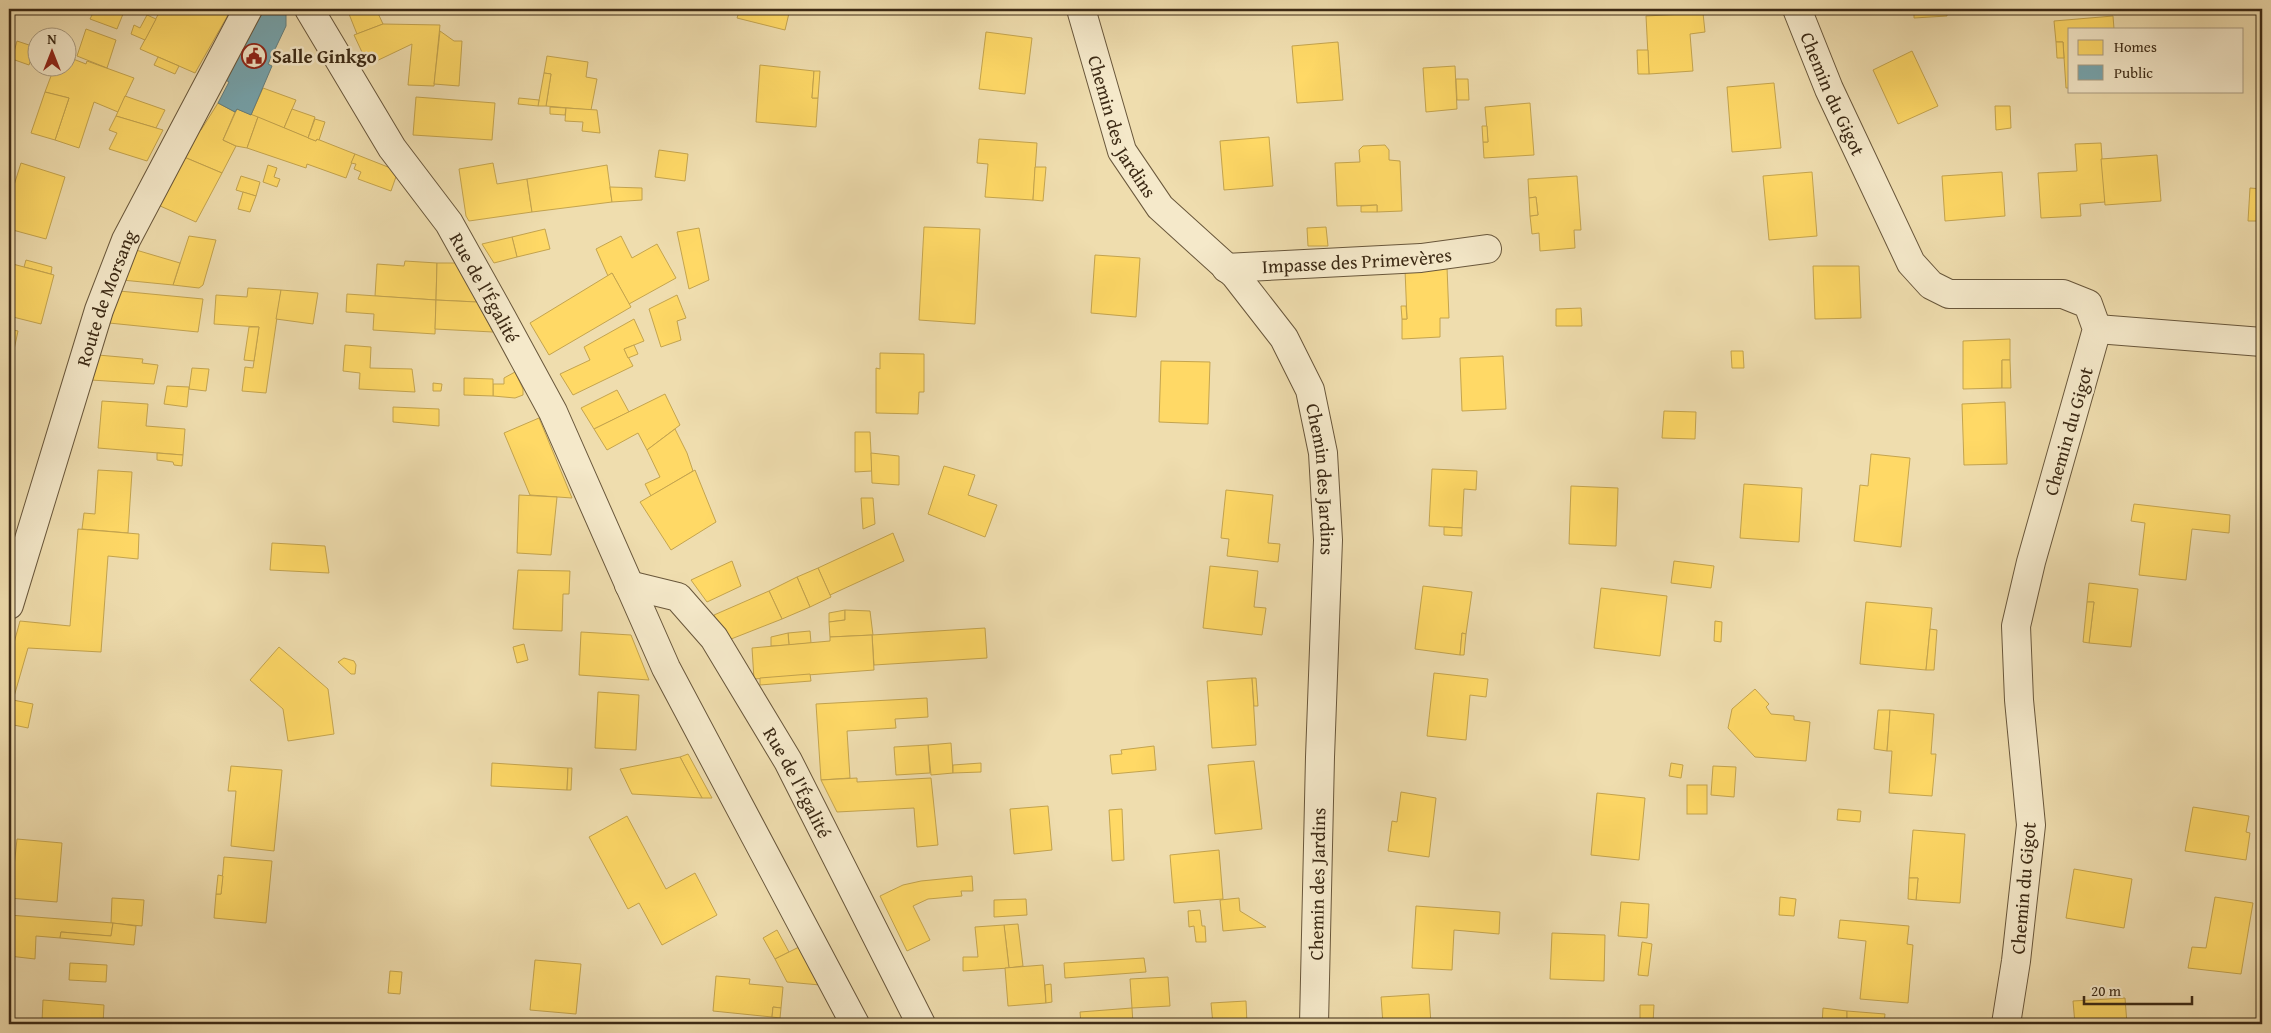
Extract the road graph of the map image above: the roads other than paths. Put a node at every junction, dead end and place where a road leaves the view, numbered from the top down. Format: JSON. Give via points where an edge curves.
{"nodes":[{"id":1,"x":248,"y":9,"type":"edge"},
{"id":2,"x":309,"y":9,"type":"edge"},
{"id":3,"x":1081,"y":9,"type":"edge"},
{"id":4,"x":1797,"y":9,"type":"edge"},
{"id":5,"x":1488,"y":250,"type":"dead end"},
{"id":6,"x":1226,"y":268,"type":"junction"},
{"id":7,"x":2097,"y":329,"type":"junction"},
{"id":8,"x":2262,"y":342,"type":"edge"},
{"id":9,"x":630,"y":585,"type":"junction"},
{"id":10,"x":9,"y":605,"type":"edge"},
{"id":11,"x":855,"y":1024,"type":"edge"},
{"id":12,"x":921,"y":1024,"type":"edge"},
{"id":13,"x":1314,"y":1024,"type":"edge"},
{"id":14,"x":2006,"y":1024,"type":"edge"}],
"edges":[{"from":1,"to":10,"type":"street","name":"Route de Morsang","via":[[126,240],[99,310]]},
{"from":2,"to":9,"type":"street","name":"Rue de l'Égalité","via":[[392,148],[449,223],[553,412]]},
{"from":3,"to":6,"type":"street","name":"Chemin des Jardins","via":[[1122,151],[1160,207]]},
{"from":4,"to":7,"type":"street","name":"Chemin du Gigot","via":[[1829,89],[1911,263],[1931,285],[1950,294],[2063,294],[2088,304]]},
{"from":5,"to":6,"type":"street","name":"Impasse des Primevères","via":[[1421,258]]},
{"from":6,"to":13,"type":"street","name":"Chemin des Jardins","via":[[1284,338],[1310,390],[1323,453],[1328,540]]},
{"from":7,"to":8,"type":"street"},
{"from":7,"to":14,"type":"street","name":"Chemin du Gigot","via":[[2016,626],[2019,700],[2031,825]]},
{"from":9,"to":11,"type":"street","name":"Rue de l'Égalité","via":[[666,668]]},
{"from":9,"to":12,"type":"street","name":"Rue de l'Égalité","via":[[678,597],[714,638],[788,761]]}]}
